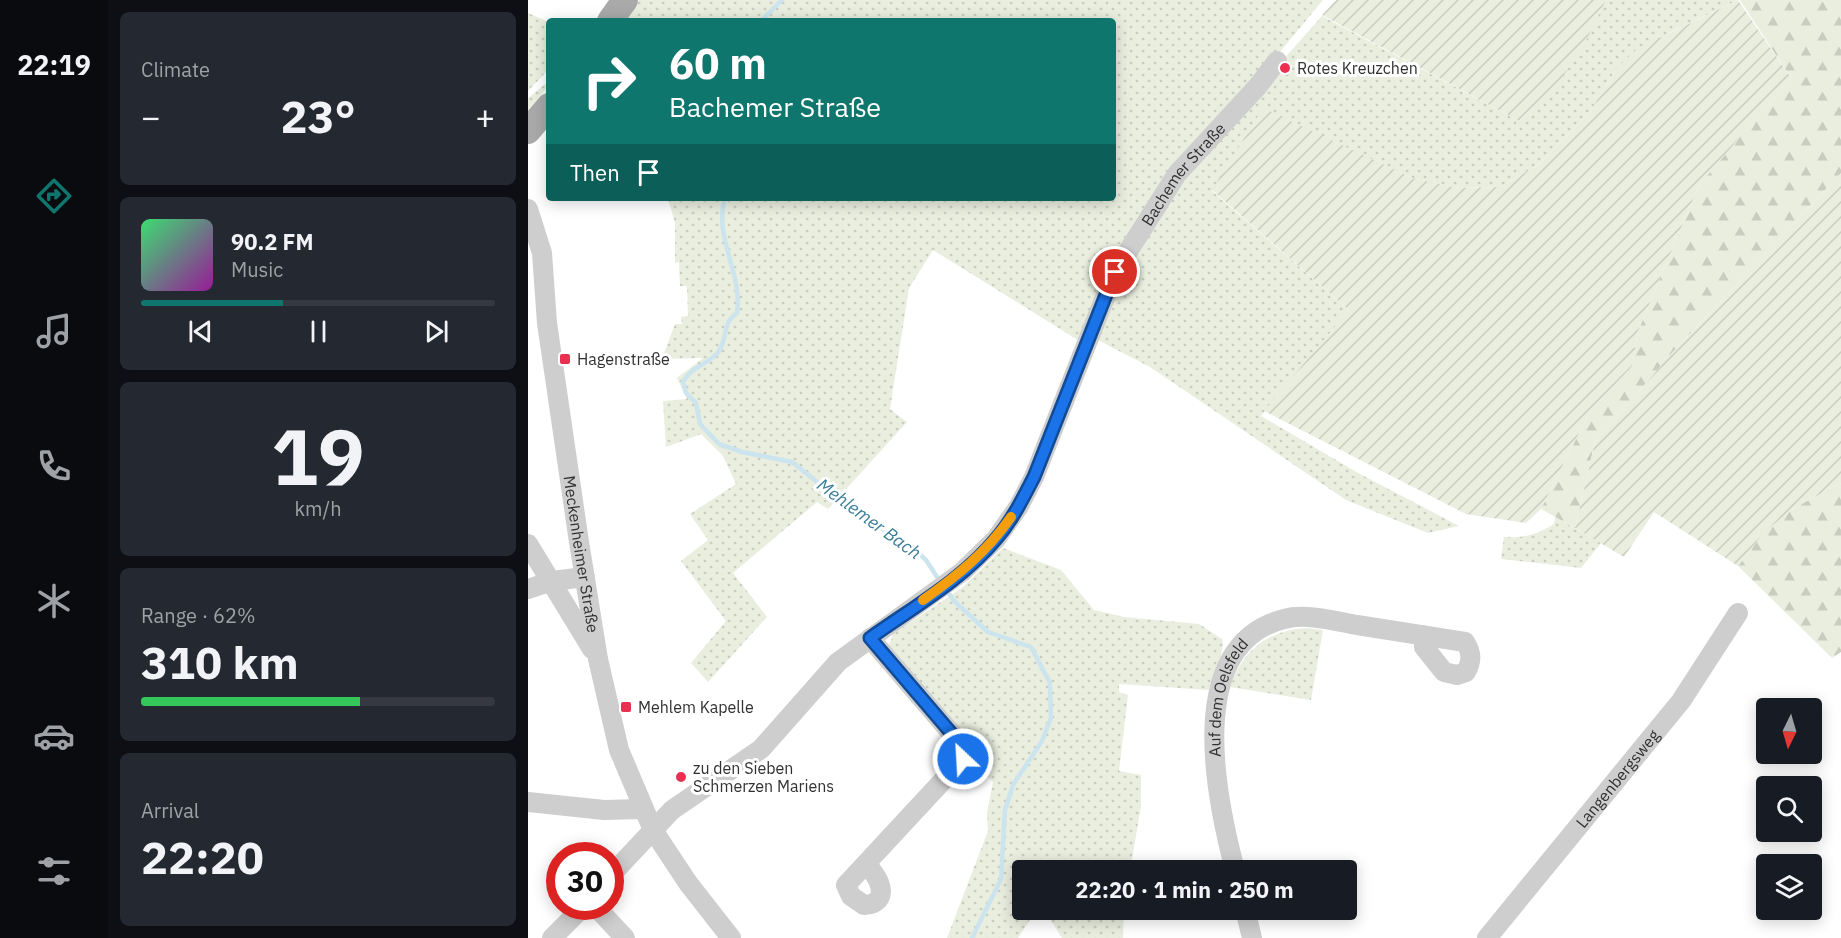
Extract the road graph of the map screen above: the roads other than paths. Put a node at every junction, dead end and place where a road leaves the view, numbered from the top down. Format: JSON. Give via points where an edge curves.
{"nodes":[{"id":1,"x":625,"y":0,"type":"edge"},
{"id":2,"x":612,"y":18,"type":"edge"},
{"id":3,"x":1277,"y":61,"type":"dead end"},
{"id":4,"x":546,"y":110,"type":"edge"},
{"id":5,"x":528,"y":131,"type":"edge"},
{"id":6,"x":528,"y":209,"type":"edge"},
{"id":7,"x":528,"y":544,"type":"edge"},
{"id":8,"x":585,"y":577,"type":"junction"},
{"id":9,"x":552,"y":581,"type":"junction"},
{"id":10,"x":528,"y":589,"type":"edge"},
{"id":11,"x":1738,"y":614,"type":"dead end"},
{"id":12,"x":1423,"y":635,"type":"dead end"},
{"id":13,"x":870,"y":638,"type":"junction"},
{"id":14,"x":598,"y":659,"type":"junction"},
{"id":15,"x":528,"y":802,"type":"edge"},
{"id":16,"x":642,"y":809,"type":"junction"},
{"id":17,"x":652,"y":830,"type":"junction"},
{"id":18,"x":1233,"y":860,"type":"edge"},
{"id":19,"x":624,"y":861,"type":"edge"},
{"id":20,"x":866,"y":864,"type":"dead end"},
{"id":21,"x":570,"y":920,"type":"edge"},
{"id":22,"x":608,"y":920,"type":"edge"},
{"id":23,"x":1248,"y":920,"type":"edge"},
{"id":24,"x":552,"y":938,"type":"edge"},
{"id":25,"x":625,"y":938,"type":"edge"},
{"id":26,"x":731,"y":938,"type":"edge"},
{"id":27,"x":1252,"y":938,"type":"edge"},
{"id":28,"x":1487,"y":938,"type":"edge"}],
"edges":[{"from":1,"to":2,"type":"main road"},
{"from":3,"to":13,"type":"street","name":"Bachemer Straße","via":[[1177,174],[1115,272],[1034,477],[996,539],[954,578]]},
{"from":4,"to":5,"type":"main road"},
{"from":6,"to":8,"type":"street","name":"Meckenheimer Straße","via":[[542,253],[547,323]]},
{"from":7,"to":9,"type":"street"},
{"from":8,"to":9,"type":"street"},
{"from":8,"to":14,"type":"street","name":"Meckenheimer Straße"},
{"from":9,"to":10,"type":"street"},
{"from":9,"to":14,"type":"street"},
{"from":11,"to":28,"type":"street","name":"Langenbergsweg","via":[[1681,701]]},
{"from":12,"to":18,"type":"street","name":"Auf dem Oelsfeld","via":[[1285,618],[1259,629],[1238,646],[1222,676],[1215,731],[1220,799]]},
{"from":13,"to":17,"type":"street","name":"Bachemer Straße","via":[[838,662],[761,749],[672,810]]},
{"from":13,"to":20,"type":"street","via":[[964,748],[963,759]]},
{"from":14,"to":16,"type":"street","name":"Meckenheimer Straße","via":[[619,750]]},
{"from":15,"to":16,"type":"street","via":[[604,810]]},
{"from":16,"to":17,"type":"street","name":"Meckenheimer Straße"},
{"from":17,"to":19,"type":"street"},
{"from":17,"to":26,"type":"street","name":"Meckenheimer Straße"},
{"from":21,"to":24,"type":"street"},
{"from":22,"to":25,"type":"street"},
{"from":23,"to":27,"type":"street"}]}
